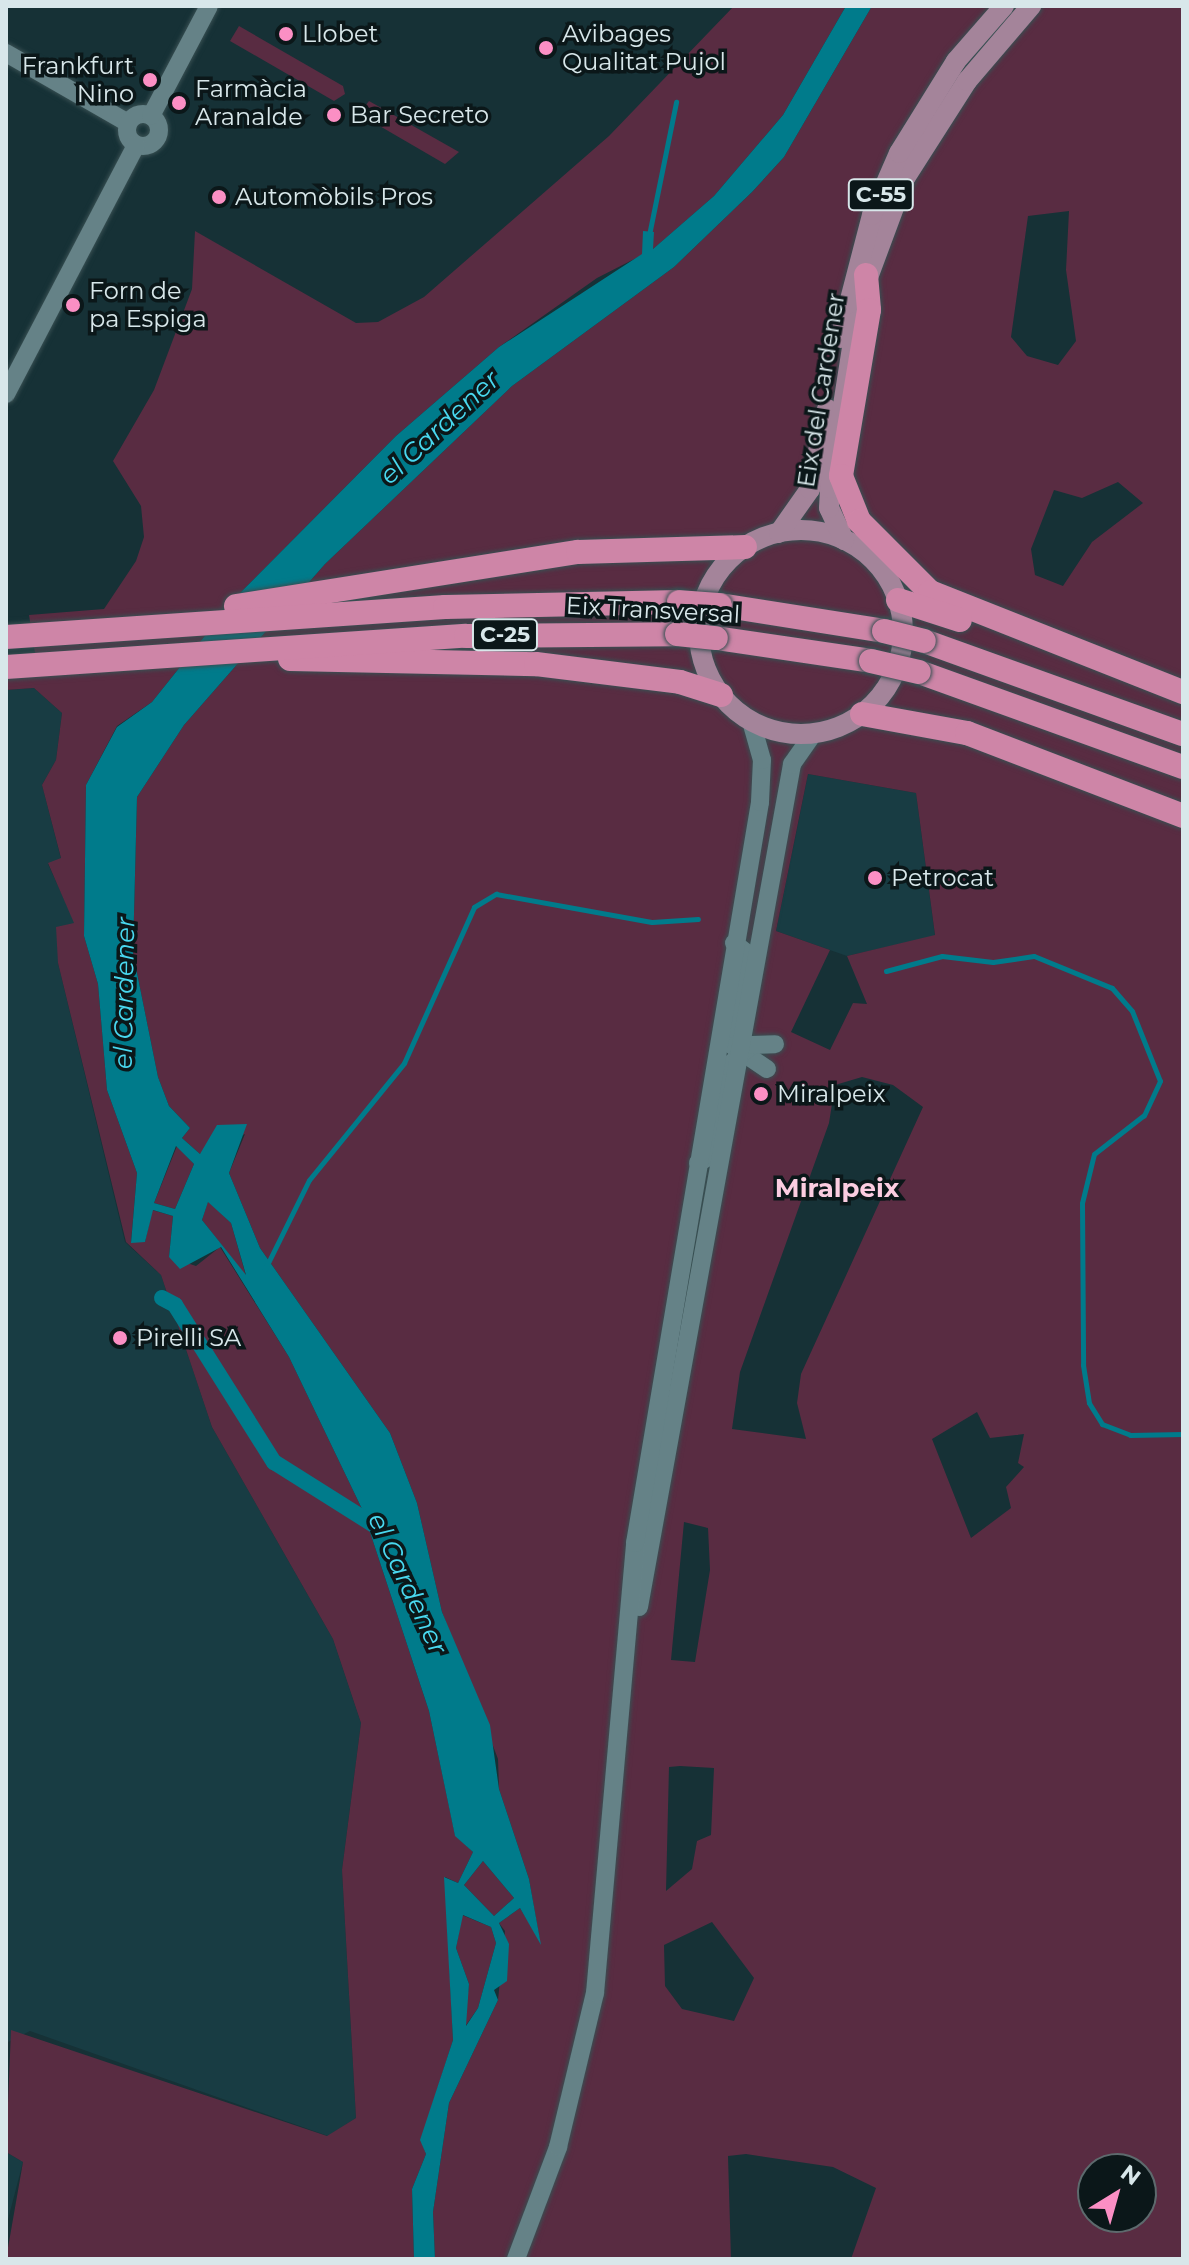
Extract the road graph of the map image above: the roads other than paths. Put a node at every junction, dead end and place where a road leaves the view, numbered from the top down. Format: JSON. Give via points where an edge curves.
{"nodes":[{"id":1,"x":209,"y":6,"type":"edge"},
{"id":2,"x":1004,"y":6,"type":"edge"},
{"id":3,"x":1031,"y":6,"type":"edge"},
{"id":4,"x":6,"y":53,"type":"edge"},
{"id":5,"x":151,"y":116,"type":"junction"},
{"id":6,"x":128,"y":123,"type":"junction"},
{"id":7,"x":136,"y":145,"type":"junction"},
{"id":8,"x":866,"y":275,"type":"junction"},
{"id":9,"x":6,"y":394,"type":"edge"},
{"id":10,"x":779,"y":533,"type":"junction"},
{"id":11,"x":844,"y":540,"type":"junction"},
{"id":12,"x":745,"y":547,"type":"junction"},
{"id":13,"x":382,"y":600,"type":"junction"},
{"id":14,"x":898,"y":600,"type":"junction"},
{"id":15,"x":6,"y":637,"type":"edge"},
{"id":16,"x":1048,"y":639,"type":"junction"},
{"id":17,"x":333,"y":652,"type":"junction"},
{"id":18,"x":6,"y":667,"type":"edge"},
{"id":19,"x":1183,"y":692,"type":"edge"},
{"id":20,"x":721,"y":695,"type":"junction"},
{"id":21,"x":862,"y":714,"type":"junction"},
{"id":22,"x":751,"y":721,"type":"junction"},
{"id":23,"x":813,"y":734,"type":"junction"},
{"id":24,"x":1183,"y":734,"type":"edge"},
{"id":25,"x":1183,"y":767,"type":"edge"},
{"id":26,"x":1183,"y":816,"type":"edge"},
{"id":27,"x":734,"y":943,"type":"junction"},
{"id":28,"x":775,"y":1044,"type":"dead end"},
{"id":29,"x":743,"y":1055,"type":"junction"},
{"id":30,"x":767,"y":1069,"type":"dead end"},
{"id":31,"x":698,"y":1163,"type":"junction"},
{"id":32,"x":630,"y":1632,"type":"junction"},
{"id":33,"x":516,"y":2259,"type":"edge"}],
"edges":[{"from":1,"to":5,"type":"main road"},
{"from":2,"to":10,"type":"main road","name":"Eix del Cardener","number":"C-55","via":[[956,61],[899,153],[872,215],[810,489]]},
{"from":3,"to":8,"type":"main road","name":"Eix del Cardener","number":"C-55","via":[[967,81],[905,178]]},
{"from":4,"to":6,"type":"main road"},
{"from":5,"to":6,"type":"main road"},
{"from":5,"to":7,"type":"main road","via":[[157,139]]},
{"from":6,"to":7,"type":"main road"},
{"from":7,"to":9,"type":"main road"},
{"from":8,"to":11,"type":"main road","name":"Eix del Cardener","number":"C-55","via":[[830,488],[829,508]]},
{"from":8,"to":16,"type":"highway","via":[[869,310],[841,476],[845,501],[930,592]]},
{"from":10,"to":11,"type":"main road"},
{"from":10,"to":12,"type":"main road"},
{"from":11,"to":14,"type":"main road","via":[[875,562]]},
{"from":12,"to":13,"type":"highway","via":[[578,552]]},
{"from":12,"to":20,"type":"main road","via":[[715,577],[701,616],[703,658]]},
{"from":13,"to":15,"type":"highway"},
{"from":13,"to":24,"type":"highway","name":"Eix Transversal","number":"C-25","bridge":true,"via":[[679,602],[884,631]]},
{"from":14,"to":16,"type":"highway","via":[[1007,635]]},
{"from":14,"to":21,"type":"main road","via":[[898,666]]},
{"from":16,"to":19,"type":"highway"},
{"from":17,"to":18,"type":"highway","via":[[199,654]]},
{"from":17,"to":20,"type":"highway","via":[[536,664],[680,682]]},
{"from":17,"to":25,"type":"highway","name":"Eix Transversal","number":"C-25","bridge":true,"via":[[677,634],[716,638],[919,672]]},
{"from":20,"to":22,"type":"main road"},
{"from":21,"to":23,"type":"main road"},
{"from":21,"to":26,"type":"highway","via":[[967,733]]},
{"from":22,"to":23,"type":"main road"},
{"from":22,"to":27,"type":"main road","via":[[762,760],[760,802]]},
{"from":23,"to":29,"type":"main road","via":[[792,764]]},
{"from":27,"to":29,"type":"main road","via":[[747,953],[732,1038]]},
{"from":27,"to":31,"type":"main road"},
{"from":28,"to":29,"type":"main road","via":[[752,1045]]},
{"from":29,"to":30,"type":"main road"},
{"from":29,"to":31,"type":"main road","via":[[728,1066],[712,1155]]},
{"from":29,"to":32,"type":"main road"},
{"from":31,"to":32,"type":"main road","via":[[635,1543]]},
{"from":32,"to":33,"type":"main road","via":[[595,1993],[563,2132]]}]}
